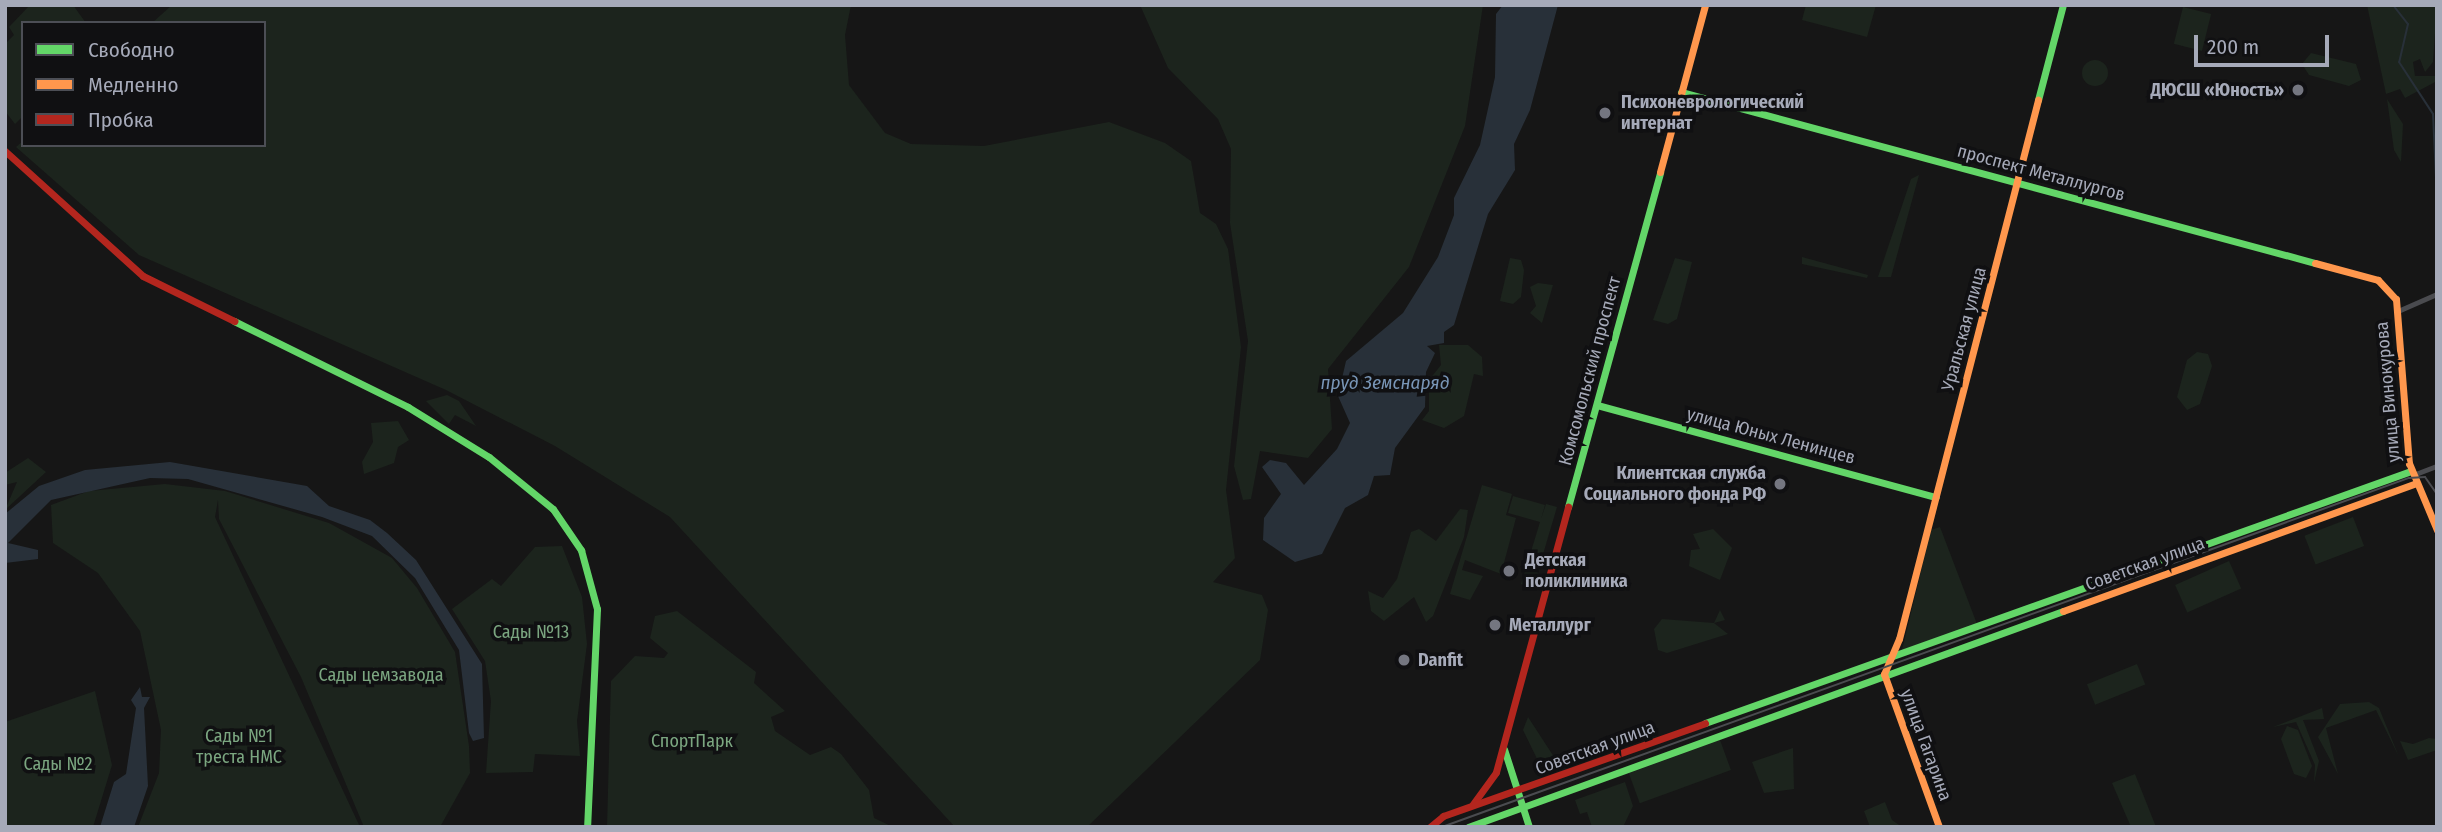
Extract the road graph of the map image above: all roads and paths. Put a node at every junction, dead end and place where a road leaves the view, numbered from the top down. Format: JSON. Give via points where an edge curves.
{"nodes":[{"id":1,"x":1704,"y":5,"type":"edge"},
{"id":2,"x":2063,"y":5,"type":"edge"},
{"id":3,"x":1681,"y":92,"type":"junction"},
{"id":4,"x":5,"y":151,"type":"edge"},
{"id":5,"x":2019,"y":184,"type":"junction"},
{"id":6,"x":2389,"y":289,"type":"joint"},
{"id":7,"x":2437,"y":294,"type":"edge"},
{"id":8,"x":2398,"y":311,"type":"junction"},
{"id":9,"x":1597,"y":405,"type":"junction"},
{"id":10,"x":2437,"y":467,"type":"edge"},
{"id":11,"x":2412,"y":473,"type":"junction"},
{"id":12,"x":2417,"y":484,"type":"junction"},
{"id":13,"x":1936,"y":497,"type":"junction"},
{"id":14,"x":2437,"y":530,"type":"edge"},
{"id":15,"x":1891,"y":660,"type":"junction"},
{"id":16,"x":1884,"y":674,"type":"junction"},
{"id":17,"x":1504,"y":744,"type":"junction"},
{"id":18,"x":1517,"y":793,"type":"junction"},
{"id":19,"x":1521,"y":805,"type":"junction"},
{"id":20,"x":1469,"y":807,"type":"junction"},
{"id":21,"x":587,"y":827,"type":"edge"},
{"id":22,"x":1430,"y":827,"type":"edge"},
{"id":23,"x":1468,"y":827,"type":"edge"},
{"id":24,"x":1529,"y":827,"type":"edge"},
{"id":25,"x":1939,"y":827,"type":"edge"}],
"edges":[{"from":1,"to":3,"type":"street","name":"Комсомольский проспект"},
{"from":2,"to":5,"type":"street","name":"Уральская улица"},
{"from":3,"to":5,"type":"street","name":"проспект Металлургов"},
{"from":3,"to":9,"type":"street","name":"Комсомольский проспект"},
{"from":4,"to":21,"type":"street","via":[[143,276],[408,407],[499,464],[560,517],[581,550],[599,628]]},
{"from":5,"to":6,"type":"street","name":"проспект Металлургов","via":[[2364,275]]},
{"from":5,"to":13,"type":"street","name":"Уральская улица"},
{"from":6,"to":8,"type":"street","name":"улица Винокурова"},
{"from":7,"to":8,"type":"street"},
{"from":8,"to":11,"type":"street","name":"улица Винокурова"},
{"from":9,"to":13,"type":"street","name":"улица Юных Ленинцев"},
{"from":9,"to":17,"type":"street","name":"Комсомольский проспект"},
{"from":10,"to":11,"type":"street"},
{"from":11,"to":12,"type":"street","name":"улица Винокурова"},
{"from":11,"to":15,"type":"street","name":"Советская улица"},
{"from":12,"to":14,"type":"street","name":"улица Винокурова"},
{"from":12,"to":16,"type":"street","name":"Советская улица"},
{"from":13,"to":15,"type":"street","name":"Уральская улица"},
{"from":15,"to":16,"type":"street"},
{"from":15,"to":18,"type":"street","name":"Советская улица"},
{"from":16,"to":19,"type":"street","name":"Советская улица"},
{"from":16,"to":25,"type":"street","name":"улица Гагарина"},
{"from":17,"to":18,"type":"street"},
{"from":17,"to":20,"type":"street","name":"Комсомольский проспект","via":[[1489,788]]},
{"from":18,"to":19,"type":"street"},
{"from":18,"to":20,"type":"street","name":"Советская улица"},
{"from":19,"to":23,"type":"street","name":"Советская улица"},
{"from":19,"to":24,"type":"street"},
{"from":20,"to":22,"type":"street","name":"Советская улица"}]}
